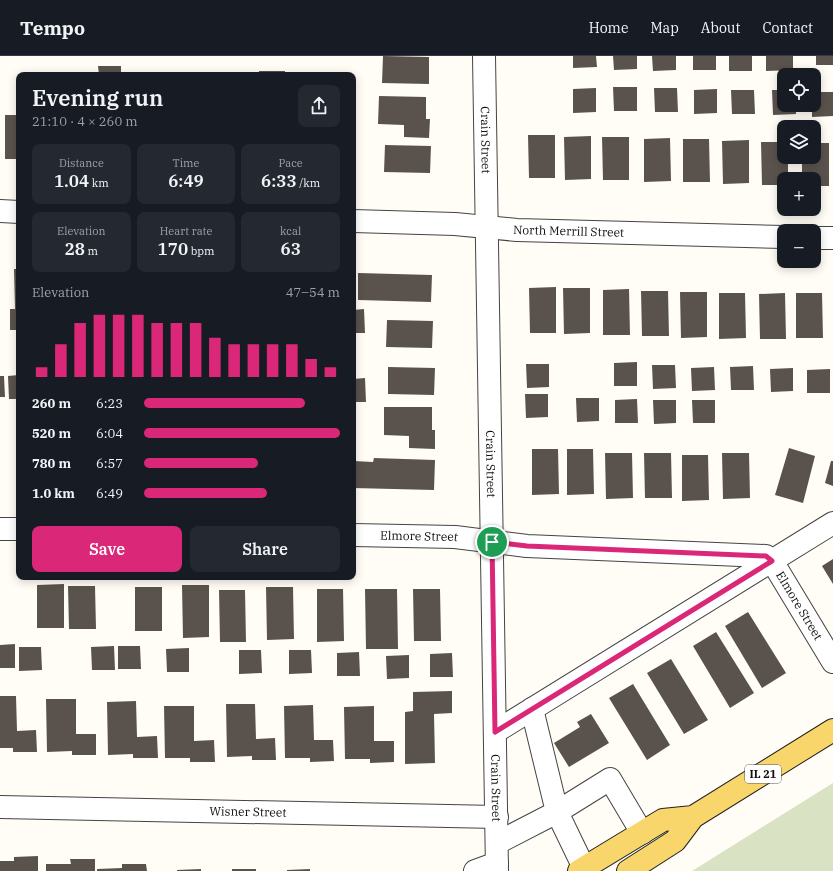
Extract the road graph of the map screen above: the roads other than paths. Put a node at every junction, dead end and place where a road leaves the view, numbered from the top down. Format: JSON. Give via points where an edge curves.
{"nodes":[{"id":1,"x":484,"y":56,"type":"edge"},
{"id":2,"x":0,"y":211,"type":"edge"},
{"id":3,"x":16,"y":212,"type":"edge"},
{"id":4,"x":356,"y":221,"type":"edge"},
{"id":5,"x":487,"y":227,"type":"junction"},
{"id":6,"x":777,"y":237,"type":"edge"},
{"id":7,"x":821,"y":238,"type":"edge"},
{"id":8,"x":833,"y":238,"type":"edge"},
{"id":9,"x":833,"y":523,"type":"edge"},
{"id":10,"x":0,"y":529,"type":"edge"},
{"id":11,"x":16,"y":529,"type":"edge"},
{"id":12,"x":356,"y":535,"type":"edge"},
{"id":13,"x":492,"y":542,"type":"junction"},
{"id":14,"x":772,"y":561,"type":"junction"},
{"id":15,"x":833,"y":662,"type":"edge"},
{"id":16,"x":532,"y":709,"type":"junction"},
{"id":17,"x":833,"y":730,"type":"edge"},
{"id":18,"x":495,"y":732,"type":"junction"},
{"id":19,"x":0,"y":807,"type":"edge"},
{"id":20,"x":557,"y":812,"type":"junction"},
{"id":21,"x":693,"y":817,"type":"junction"},
{"id":22,"x":497,"y":818,"type":"junction"},
{"id":23,"x":642,"y":833,"type":"junction"},
{"id":24,"x":497,"y":859,"type":"edge"},
{"id":25,"x":582,"y":869,"type":"edge"},
{"id":26,"x":475,"y":871,"type":"edge"},
{"id":27,"x":628,"y":871,"type":"edge"}],
"edges":[{"from":1,"to":5,"type":"street","name":"Crain Street"},
{"from":2,"to":3,"type":"street"},
{"from":4,"to":5,"type":"street","name":"North Merrill Street"},
{"from":5,"to":6,"type":"street","name":"North Merrill Street"},
{"from":5,"to":13,"type":"street","name":"Crain Street"},
{"from":7,"to":8,"type":"street"},
{"from":9,"to":14,"type":"street"},
{"from":10,"to":11,"type":"street"},
{"from":12,"to":13,"type":"street","name":"Elmore Street","via":[[455,537]]},
{"from":13,"to":14,"type":"street","name":"Elmore Street","via":[[527,546],[766,556]]},
{"from":13,"to":18,"type":"street","name":"Crain Street"},
{"from":14,"to":15,"type":"street","name":"Elmore Street"},
{"from":14,"to":16,"type":"street"},
{"from":16,"to":18,"type":"street"},
{"from":16,"to":20,"type":"street"},
{"from":17,"to":21,"type":"main road","number":"IL 21"},
{"from":18,"to":22,"type":"street","name":"Crain Street"},
{"from":19,"to":22,"type":"street","name":"Wisner Street"},
{"from":20,"to":23,"type":"street","via":[[610,779]]},
{"from":20,"to":24,"type":"street"},
{"from":20,"to":25,"type":"street"},
{"from":21,"to":23,"type":"main road","number":"IL 21","via":[[663,820]]},
{"from":21,"to":27,"type":"main road","number":"IL 21","via":[[675,841]]},
{"from":22,"to":24,"type":"street","name":"Crain Street"},
{"from":23,"to":25,"type":"main road","number":"IL 21"},
{"from":24,"to":26,"type":"street"}]}
